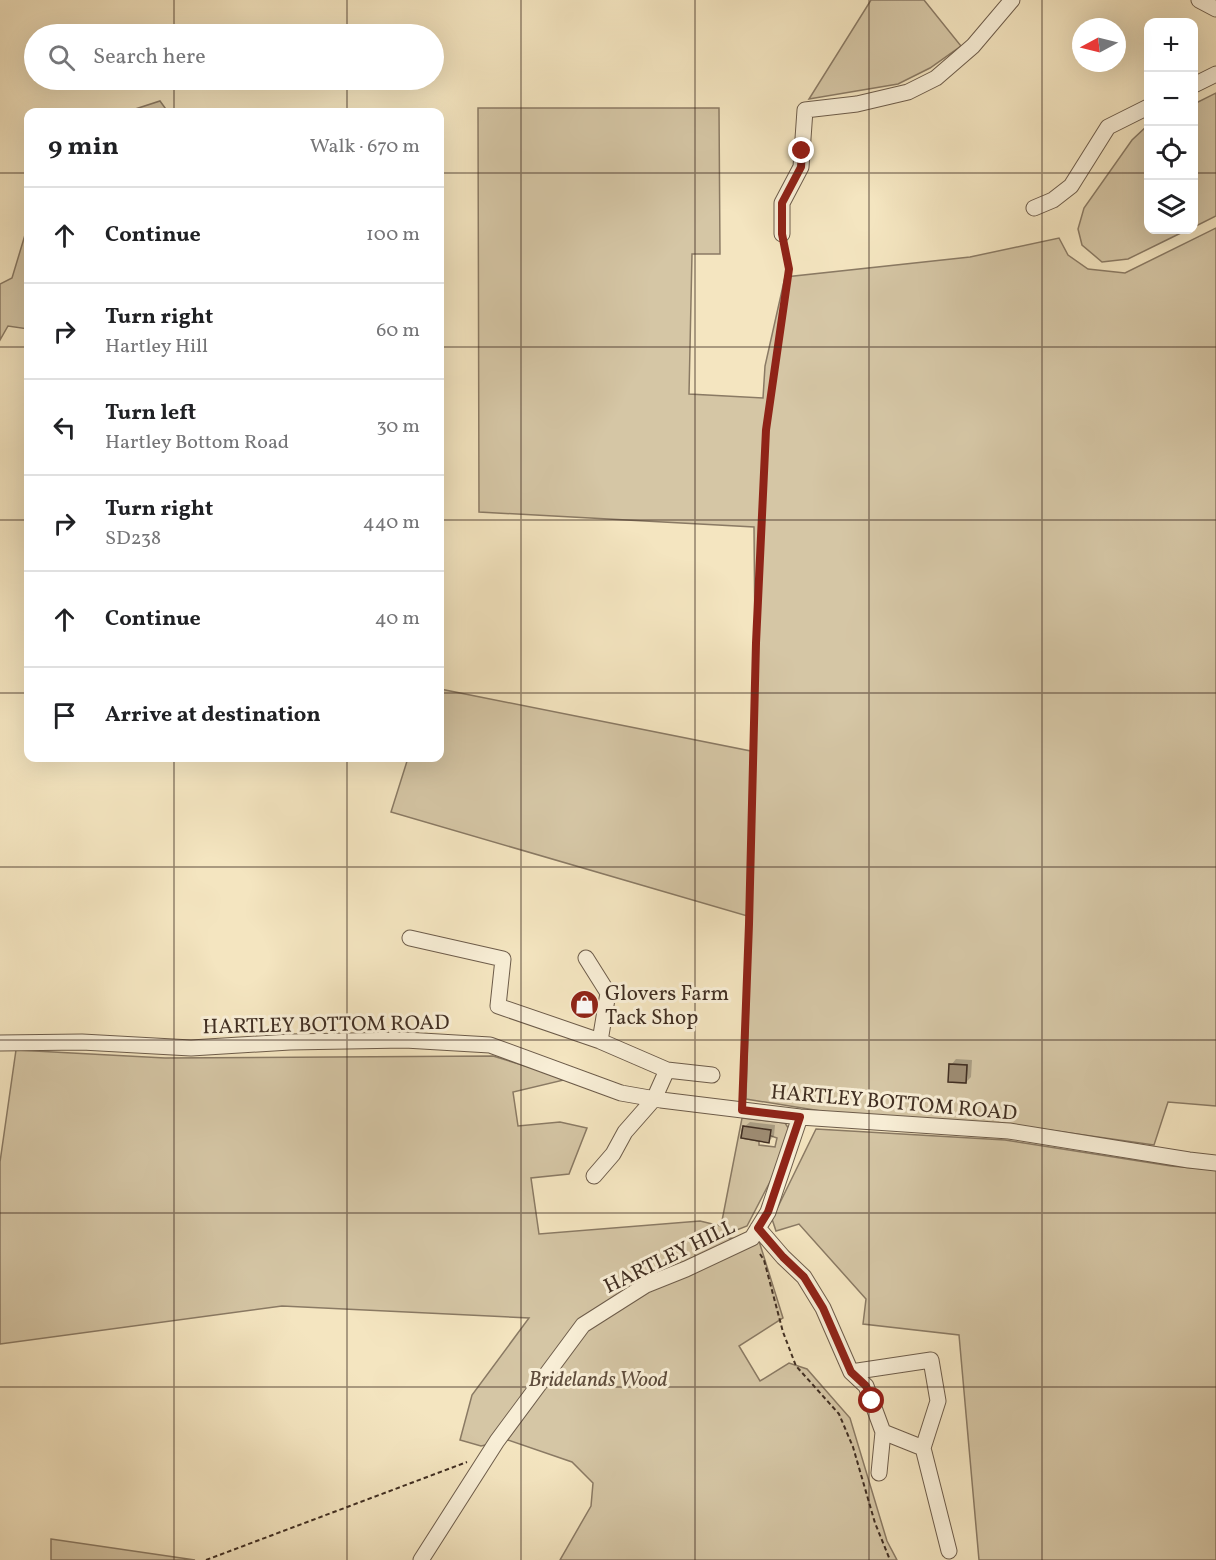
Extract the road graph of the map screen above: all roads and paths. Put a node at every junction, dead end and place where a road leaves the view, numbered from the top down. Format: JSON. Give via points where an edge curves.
{"nodes":[{"id":1,"x":1012,"y":0,"type":"edge"},
{"id":2,"x":1198,"y":0,"type":"edge"},
{"id":3,"x":1216,"y":9,"type":"edge"},
{"id":4,"x":1216,"y":74,"type":"edge"},
{"id":5,"x":1198,"y":83,"type":"edge"},
{"id":6,"x":1144,"y":109,"type":"edge"},
{"id":7,"x":1034,"y":208,"type":"dead end"},
{"id":8,"x":782,"y":234,"type":"joint"},
{"id":9,"x":410,"y":938,"type":"dead end"},
{"id":10,"x":586,"y":958,"type":"dead end"},
{"id":11,"x":600,"y":1041,"type":"junction"},
{"id":12,"x":0,"y":1043,"type":"edge"},
{"id":13,"x":667,"y":1070,"type":"junction"},
{"id":14,"x":711,"y":1075,"type":"dead end"},
{"id":15,"x":654,"y":1099,"type":"junction"},
{"id":16,"x":742,"y":1110,"type":"junction"},
{"id":17,"x":800,"y":1117,"type":"junction"},
{"id":18,"x":1216,"y":1163,"type":"edge"},
{"id":19,"x":594,"y":1176,"type":"dead end"},
{"id":20,"x":755,"y":1233,"type":"junction"},
{"id":21,"x":851,"y":1372,"type":"junction"},
{"id":22,"x":883,"y":1432,"type":"junction"},
{"id":23,"x":923,"y":1448,"type":"junction"},
{"id":24,"x":486,"y":1458,"type":"junction"},
{"id":25,"x":879,"y":1473,"type":"dead end"},
{"id":26,"x":949,"y":1551,"type":"dead end"},
{"id":27,"x":206,"y":1560,"type":"edge"},
{"id":28,"x":421,"y":1560,"type":"edge"},
{"id":29,"x":890,"y":1560,"type":"edge"}],
"edges":[{"from":1,"to":8,"type":"street","via":[[973,46],[936,78],[908,92],[857,104],[805,110],[801,167],[782,203]]},
{"from":2,"to":3,"type":"street"},
{"from":4,"to":5,"type":"street"},
{"from":6,"to":7,"type":"street","via":[[1108,127],[1071,186]]},
{"from":8,"to":16,"type":"path","via":[[789,269],[766,430]]},
{"from":9,"to":11,"type":"street","via":[[502,959],[498,1006]]},
{"from":10,"to":11,"type":"street","via":[[608,993]]},
{"from":11,"to":13,"type":"street"},
{"from":12,"to":15,"type":"street","name":"HARTLEY BOTTOM ROAD","via":[[82,1042],[191,1048],[405,1040],[490,1045],[621,1093]]},
{"from":13,"to":14,"type":"street"},
{"from":13,"to":15,"type":"street"},
{"from":15,"to":16,"type":"street","name":"HARTLEY BOTTOM ROAD"},
{"from":15,"to":19,"type":"street"},
{"from":16,"to":17,"type":"street","name":"HARTLEY BOTTOM ROAD"},
{"from":17,"to":18,"type":"street","name":"HARTLEY BOTTOM ROAD","via":[[1009,1131]]},
{"from":17,"to":20,"type":"street","name":"HARTLEY HILL","via":[[768,1212]]},
{"from":20,"to":21,"type":"street","via":[[804,1277],[823,1308]]},
{"from":20,"to":24,"type":"street","name":"HARTLEY HILL","via":[[646,1286],[583,1325]]},
{"from":20,"to":29,"type":"path","via":[[796,1366],[839,1414]]},
{"from":21,"to":22,"type":"street","via":[[866,1386]]},
{"from":21,"to":23,"type":"street","via":[[931,1360],[938,1401]]},
{"from":22,"to":23,"type":"street"},
{"from":22,"to":25,"type":"street"},
{"from":23,"to":26,"type":"street"},
{"from":24,"to":27,"type":"path","via":[[476,1458]]},
{"from":24,"to":28,"type":"street","name":"HARTLEY HILL"}]}
